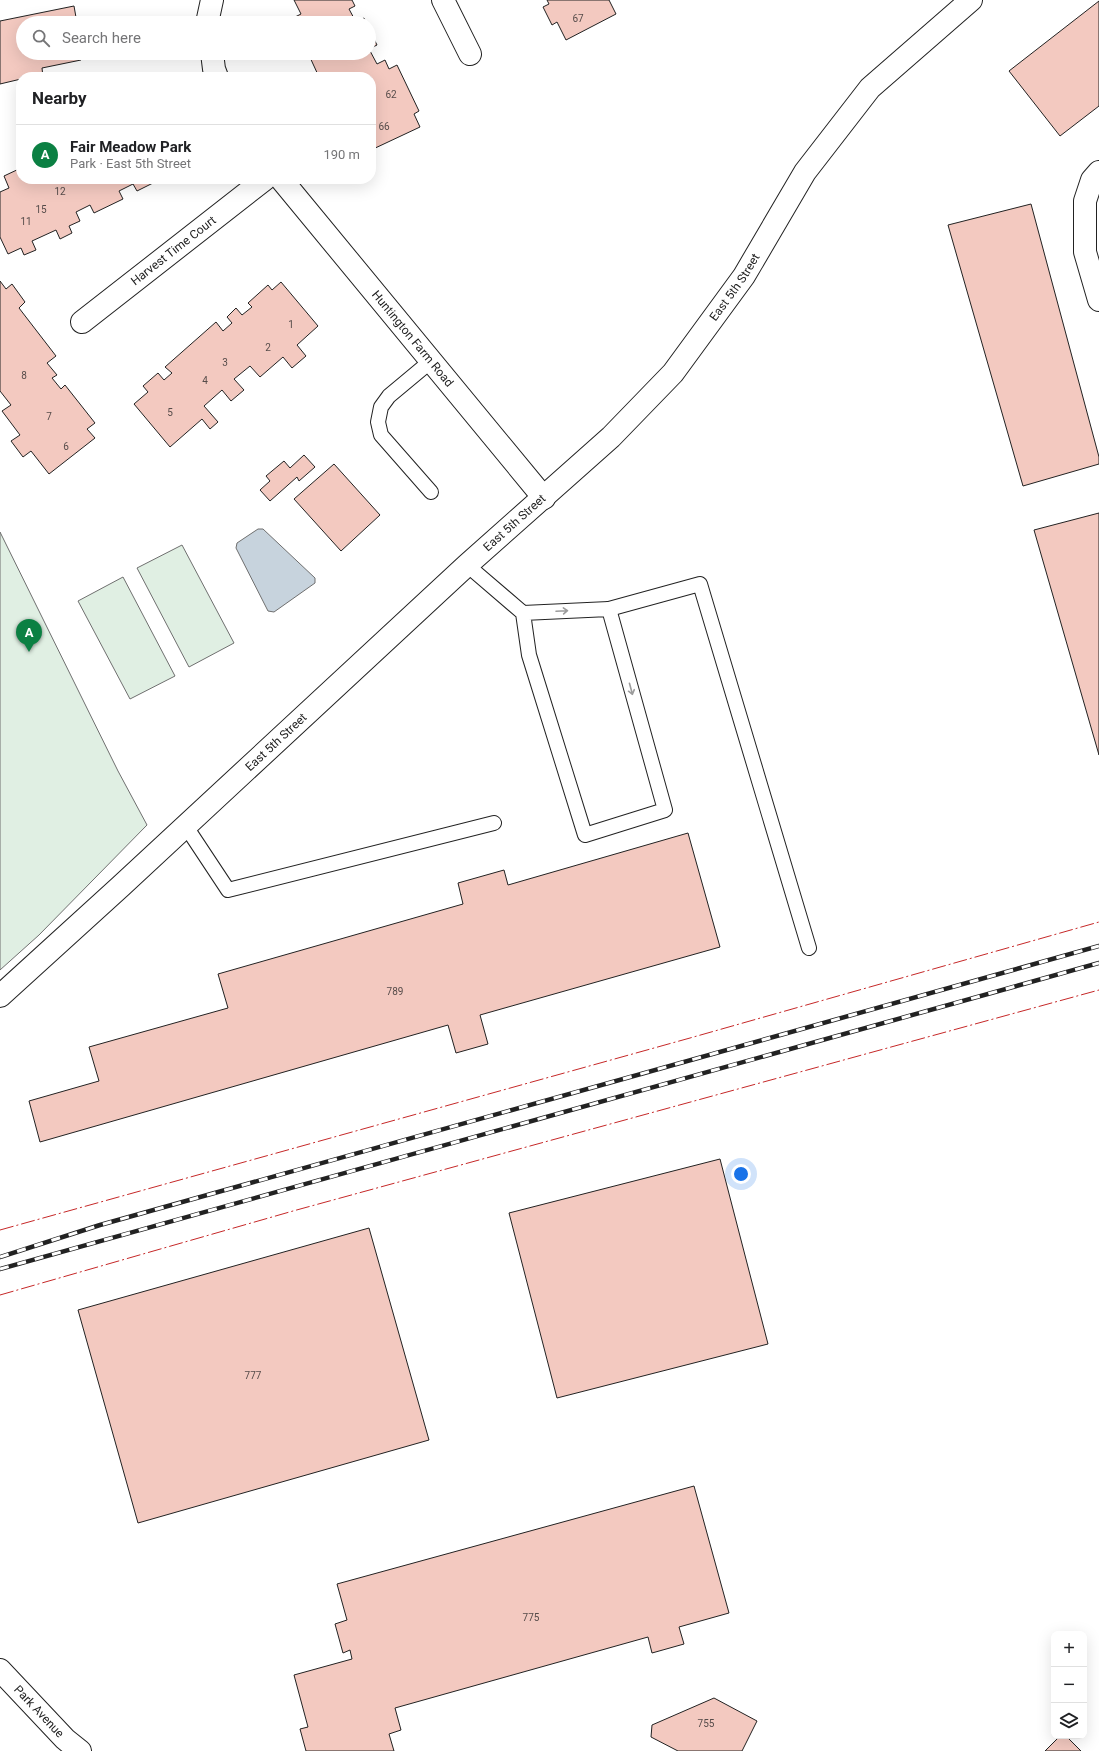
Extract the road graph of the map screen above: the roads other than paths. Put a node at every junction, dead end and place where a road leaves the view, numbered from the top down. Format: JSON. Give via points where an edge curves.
{"nodes":[{"id":1,"x":212,"y":0,"type":"edge"},
{"id":2,"x":443,"y":0,"type":"edge"},
{"id":3,"x":971,"y":0,"type":"edge"},
{"id":4,"x":209,"y":16,"type":"edge"},
{"id":5,"x":470,"y":54,"type":"dead end"},
{"id":6,"x":213,"y":60,"type":"edge"},
{"id":7,"x":216,"y":72,"type":"edge"},
{"id":8,"x":1099,"y":172,"type":"edge"},
{"id":9,"x":259,"y":184,"type":"edge"},
{"id":10,"x":285,"y":184,"type":"edge"},
{"id":11,"x":1099,"y":300,"type":"edge"},
{"id":12,"x":82,"y":322,"type":"dead end"},
{"id":13,"x":431,"y":361,"type":"junction"},
{"id":14,"x":432,"y":492,"type":"dead end"},
{"id":15,"x":544,"y":498,"type":"junction"},
{"id":16,"x":467,"y":566,"type":"junction"},
{"id":17,"x":609,"y":609,"type":"junction"},
{"id":18,"x":523,"y":613,"type":"junction"},
{"id":19,"x":494,"y":823,"type":"dead end"},
{"id":20,"x":185,"y":825,"type":"junction"},
{"id":21,"x":809,"y":948,"type":"dead end"},
{"id":22,"x":0,"y":996,"type":"edge"},
{"id":23,"x":0,"y":1670,"type":"edge"},
{"id":24,"x":80,"y":1751,"type":"edge"}],
"edges":[{"from":1,"to":4,"type":"street"},
{"from":2,"to":5,"type":"street"},
{"from":3,"to":15,"type":"street","name":"East 5th Street","via":[[870,88],[805,172],[744,276],[673,373],[611,437]]},
{"from":6,"to":7,"type":"street"},
{"from":8,"to":11,"type":"street","via":[[1092,180],[1085,201],[1086,252]]},
{"from":9,"to":12,"type":"street","name":"Harvest Time Court"},
{"from":10,"to":13,"type":"street","name":"Huntington Farm Road"},
{"from":13,"to":14,"type":"lane","via":[[389,396],[381,408],[378,422],[381,435]]},
{"from":13,"to":15,"type":"street","name":"Huntington Farm Road"},
{"from":15,"to":16,"type":"street","name":"East 5th Street"},
{"from":16,"to":18,"type":"lane"},
{"from":16,"to":20,"type":"street","name":"East 5th Street"},
{"from":18,"to":17,"type":"lane","one_way":true},
{"from":17,"to":18,"type":"lane","one_way":true,"via":[[665,810],[585,835],[529,654]]},
{"from":17,"to":21,"type":"lane","via":[[700,584]]},
{"from":19,"to":20,"type":"lane","via":[[228,890]]},
{"from":20,"to":22,"type":"street","name":"East 5th Street"},
{"from":23,"to":24,"type":"street","name":"Park Avenue","via":[[65,1739]]}]}
